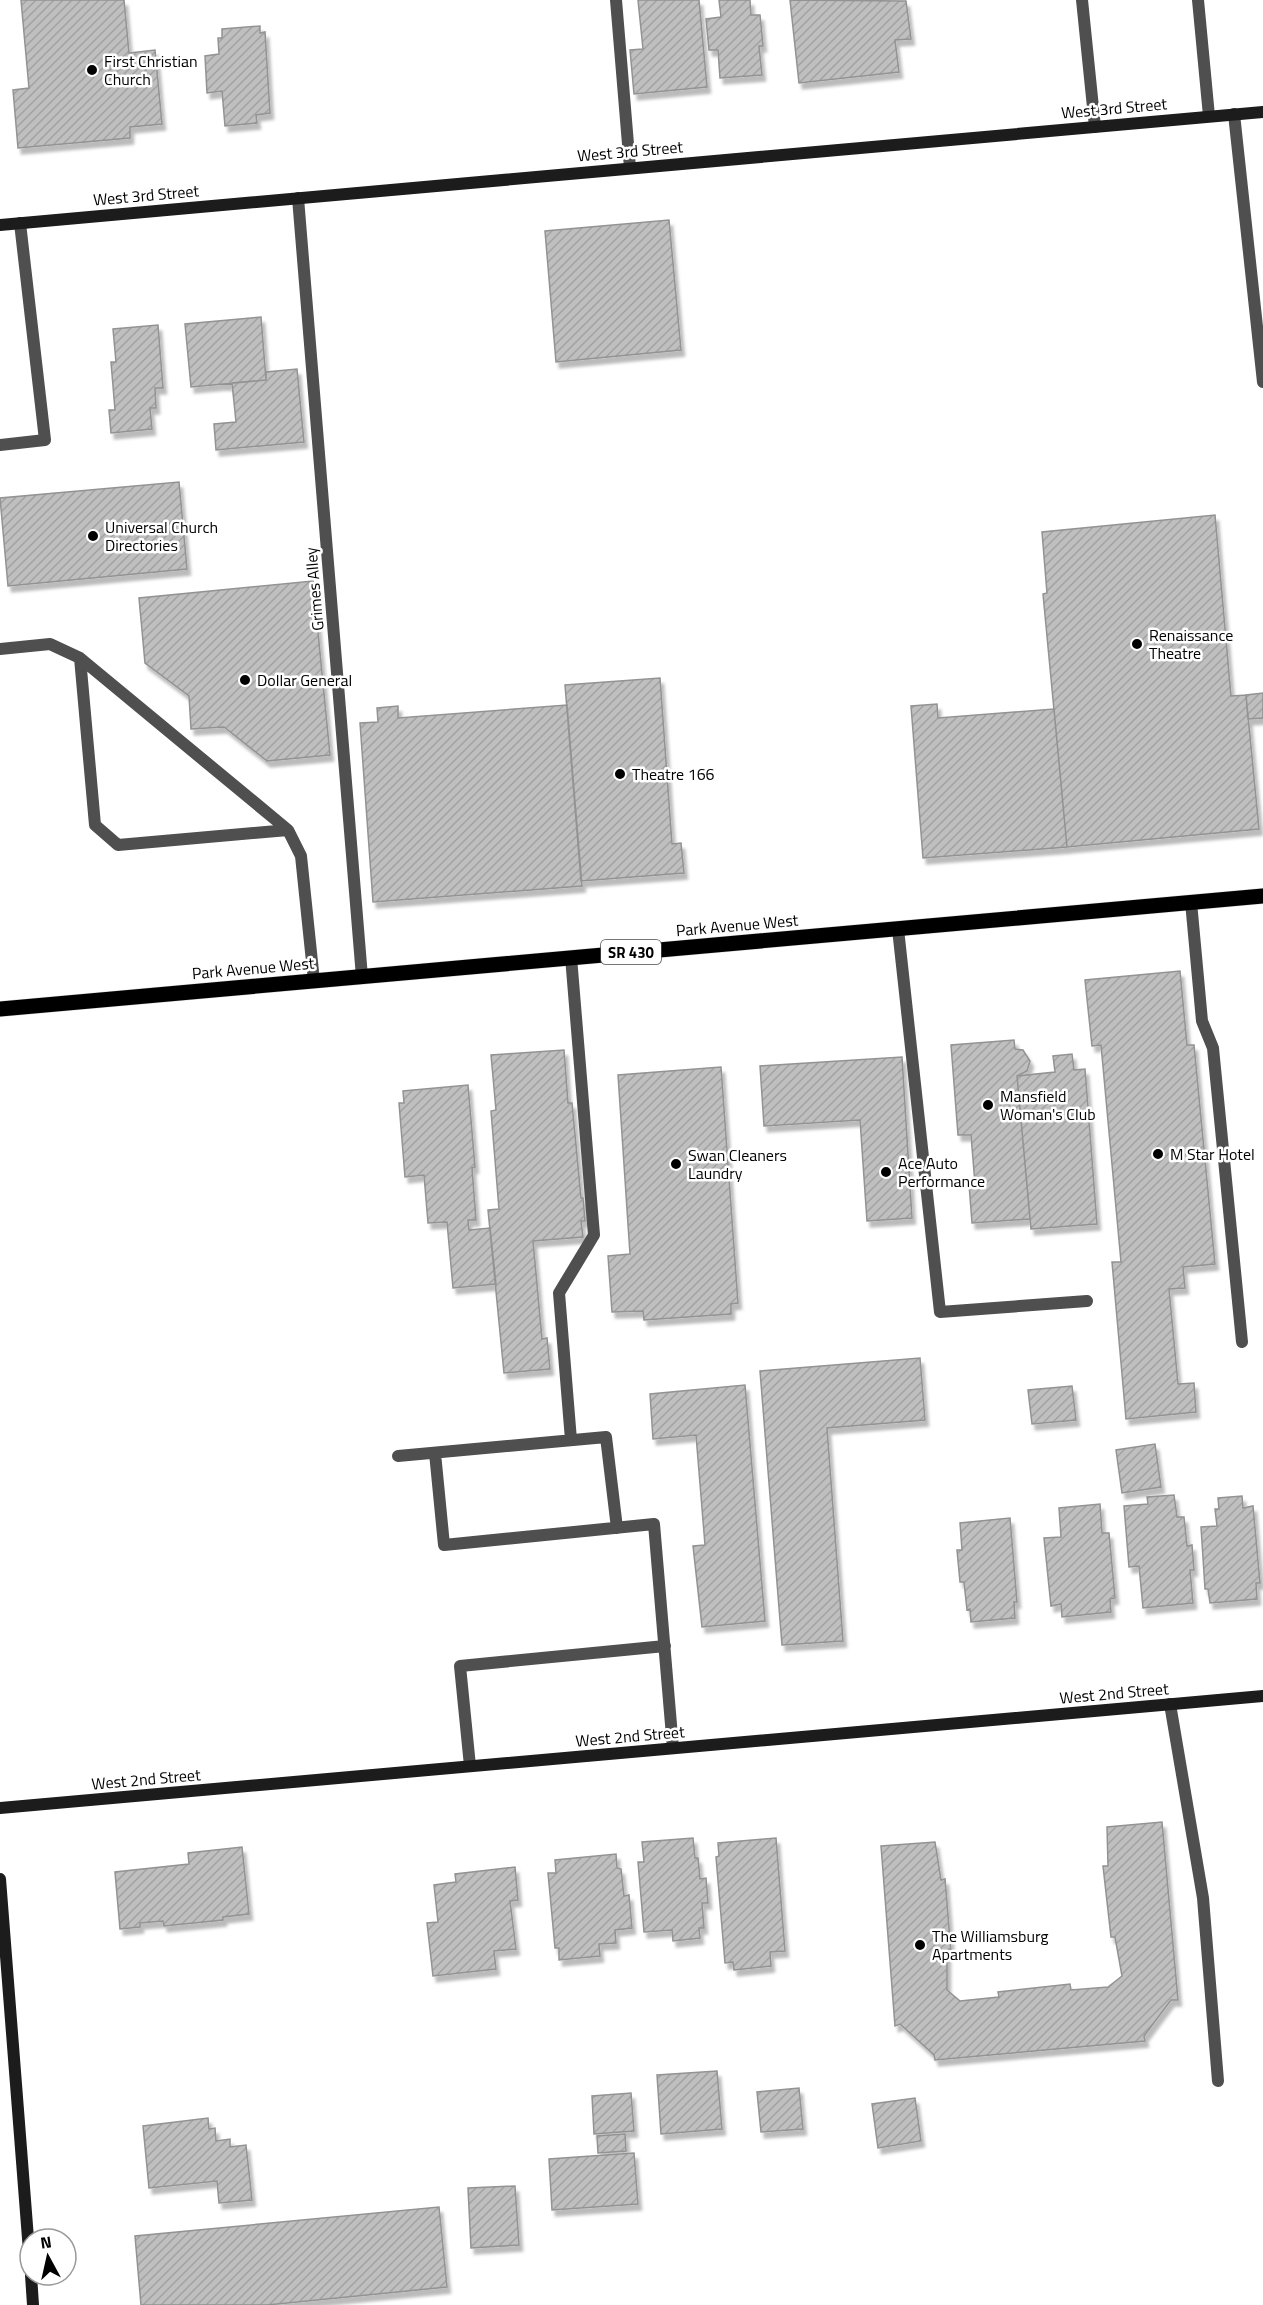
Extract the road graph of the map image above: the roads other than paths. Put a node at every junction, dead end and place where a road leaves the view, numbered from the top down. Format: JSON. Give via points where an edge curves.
{"nodes":[{"id":1,"x":616,"y":0,"type":"edge"},
{"id":2,"x":1082,"y":0,"type":"edge"},
{"id":3,"x":1198,"y":0,"type":"edge"},
{"id":4,"x":1263,"y":112,"type":"edge"},
{"id":5,"x":1234,"y":114,"type":"junction"},
{"id":6,"x":1209,"y":117,"type":"junction"},
{"id":7,"x":1095,"y":127,"type":"junction"},
{"id":8,"x":630,"y":168,"type":"junction"},
{"id":9,"x":298,"y":198,"type":"junction"},
{"id":10,"x":20,"y":223,"type":"junction"},
{"id":11,"x":0,"y":225,"type":"edge"},
{"id":12,"x":1263,"y":382,"type":"edge"},
{"id":13,"x":0,"y":445,"type":"edge"},
{"id":14,"x":0,"y":649,"type":"edge"},
{"id":15,"x":80,"y":658,"type":"junction"},
{"id":16,"x":288,"y":830,"type":"junction"},
{"id":17,"x":1263,"y":896,"type":"edge"},
{"id":18,"x":1191,"y":902,"type":"junction"},
{"id":19,"x":898,"y":929,"type":"junction"},
{"id":20,"x":571,"y":957,"type":"junction"},
{"id":21,"x":362,"y":977,"type":"junction"},
{"id":22,"x":314,"y":981,"type":"junction"},
{"id":23,"x":0,"y":1009,"type":"edge"},
{"id":24,"x":1087,"y":1301,"type":"dead end"},
{"id":25,"x":1242,"y":1341,"type":"dead end"},
{"id":26,"x":571,"y":1440,"type":"junction"},
{"id":27,"x":435,"y":1453,"type":"junction"},
{"id":28,"x":398,"y":1456,"type":"dead end"},
{"id":29,"x":617,"y":1527,"type":"junction"},
{"id":30,"x":665,"y":1646,"type":"junction"},
{"id":31,"x":1263,"y":1696,"type":"edge"},
{"id":32,"x":1170,"y":1704,"type":"junction"},
{"id":33,"x":673,"y":1748,"type":"junction"},
{"id":34,"x":470,"y":1766,"type":"junction"},
{"id":35,"x":0,"y":1808,"type":"edge"},
{"id":36,"x":0,"y":1879,"type":"edge"},
{"id":37,"x":1218,"y":2081,"type":"dead end"},
{"id":38,"x":27,"y":2227,"type":"edge"},
{"id":39,"x":32,"y":2287,"type":"edge"},
{"id":40,"x":33,"y":2305,"type":"edge"}],
"edges":[{"from":1,"to":8,"type":"lane"},
{"from":2,"to":7,"type":"lane"},
{"from":3,"to":6,"type":"lane"},
{"from":4,"to":5,"type":"street","name":"West 3rd Street"},
{"from":5,"to":6,"type":"street","name":"West 3rd Street"},
{"from":5,"to":12,"type":"lane"},
{"from":6,"to":7,"type":"street","name":"West 3rd Street"},
{"from":7,"to":8,"type":"street","name":"West 3rd Street"},
{"from":8,"to":9,"type":"street","name":"West 3rd Street"},
{"from":9,"to":10,"type":"street","name":"West 3rd Street"},
{"from":9,"to":21,"type":"lane","name":"Grimes Alley"},
{"from":10,"to":11,"type":"street","name":"West 3rd Street"},
{"from":10,"to":13,"type":"lane","via":[[45,440]]},
{"from":14,"to":15,"type":"lane","via":[[50,645]]},
{"from":15,"to":16,"type":"lane"},
{"from":15,"to":16,"type":"lane","via":[[95,825],[118,845]]},
{"from":16,"to":22,"type":"lane","via":[[301,856]]},
{"from":17,"to":18,"type":"main road","name":"Park Avenue West","number":"SR 430"},
{"from":18,"to":19,"type":"main road","name":"Park Avenue West","number":"SR 430"},
{"from":18,"to":25,"type":"lane","via":[[1202,1021],[1214,1048]]},
{"from":19,"to":20,"type":"main road","name":"Park Avenue West","number":"SR 430"},
{"from":19,"to":24,"type":"lane","via":[[940,1312]]},
{"from":20,"to":21,"type":"main road","name":"Park Avenue West","number":"SR 430"},
{"from":20,"to":26,"type":"lane","via":[[594,1234],[559,1293]]},
{"from":21,"to":22,"type":"main road","name":"Park Avenue West","number":"SR 430"},
{"from":22,"to":23,"type":"main road","name":"Park Avenue West","number":"SR 430"},
{"from":26,"to":27,"type":"lane"},
{"from":26,"to":29,"type":"lane","via":[[606,1437]]},
{"from":27,"to":28,"type":"lane"},
{"from":27,"to":29,"type":"lane","via":[[444,1545]]},
{"from":29,"to":30,"type":"lane","via":[[654,1524]]},
{"from":30,"to":33,"type":"lane"},
{"from":30,"to":34,"type":"lane","via":[[460,1666]]},
{"from":31,"to":32,"type":"street","name":"West 2nd Street"},
{"from":32,"to":33,"type":"street","name":"West 2nd Street"},
{"from":32,"to":37,"type":"lane","via":[[1203,1898]]},
{"from":33,"to":34,"type":"street","name":"West 2nd Street"},
{"from":34,"to":35,"type":"street","name":"West 2nd Street"},
{"from":36,"to":38,"type":"street"},
{"from":39,"to":40,"type":"street"}]}
